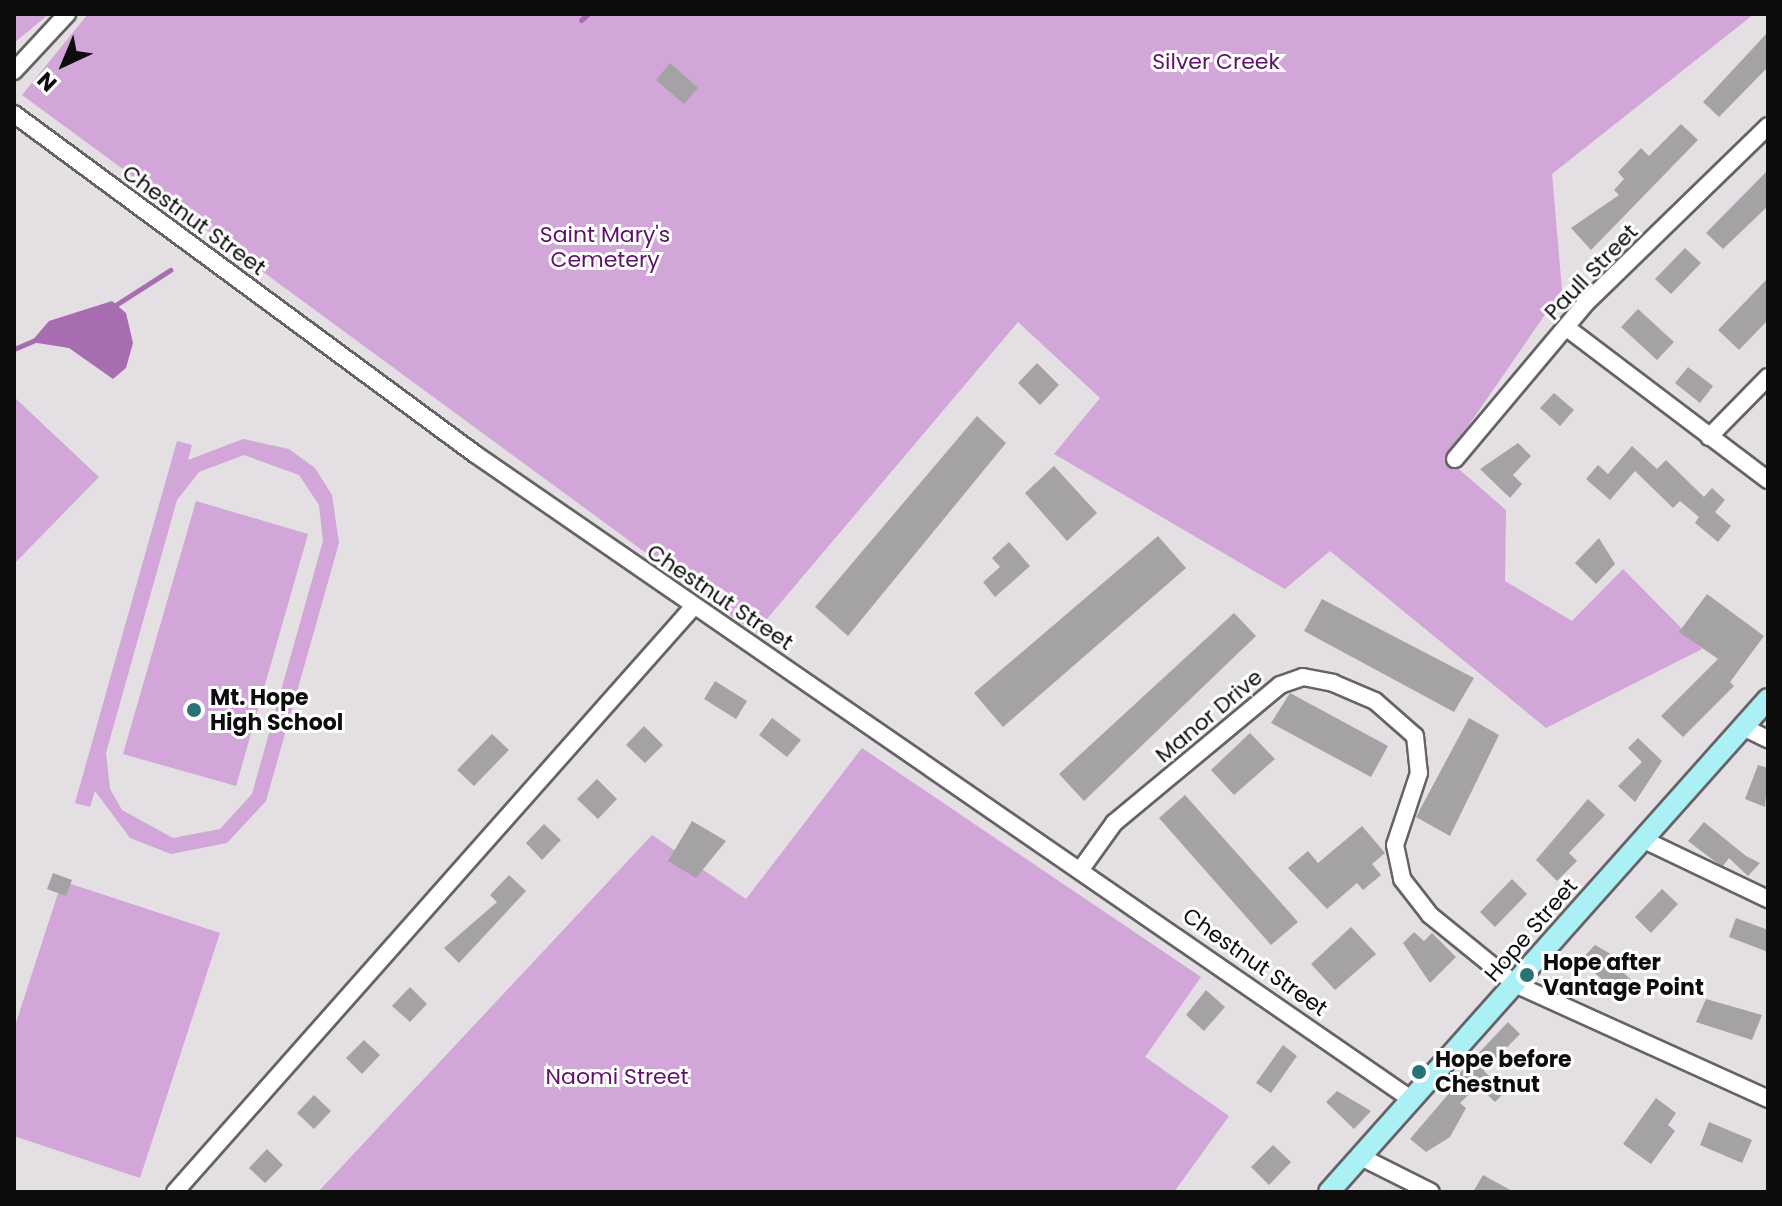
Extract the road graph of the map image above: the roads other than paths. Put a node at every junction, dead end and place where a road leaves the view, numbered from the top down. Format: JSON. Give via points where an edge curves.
{"nodes":[{"id":1,"x":67,"y":14,"type":"edge"},
{"id":2,"x":14,"y":71,"type":"edge"},
{"id":3,"x":14,"y":114,"type":"edge"},
{"id":4,"x":1768,"y":126,"type":"edge"},
{"id":5,"x":1567,"y":328,"type":"junction"},
{"id":6,"x":1768,"y":377,"type":"edge"},
{"id":7,"x":1709,"y":437,"type":"junction"},
{"id":8,"x":1455,"y":459,"type":"dead end"},
{"id":9,"x":1768,"y":480,"type":"edge"},
{"id":10,"x":694,"y":606,"type":"junction"},
{"id":11,"x":1768,"y":699,"type":"edge"},
{"id":12,"x":1743,"y":727,"type":"junction"},
{"id":13,"x":1768,"y":739,"type":"edge"},
{"id":14,"x":1642,"y":839,"type":"junction"},
{"id":15,"x":1081,"y":869,"type":"junction"},
{"id":16,"x":1768,"y":899,"type":"edge"},
{"id":17,"x":1515,"y":984,"type":"junction"},
{"id":18,"x":1768,"y":1099,"type":"edge"},
{"id":19,"x":1412,"y":1100,"type":"junction"},
{"id":20,"x":1361,"y":1157,"type":"junction"},
{"id":21,"x":175,"y":1192,"type":"edge"},
{"id":22,"x":1329,"y":1192,"type":"edge"},
{"id":23,"x":1431,"y":1192,"type":"edge"}],
"edges":[{"from":1,"to":2,"type":"street"},
{"from":3,"to":10,"type":"street","name":"Chestnut Street","via":[[475,454]]},
{"from":4,"to":5,"type":"street","name":"Paull Street"},
{"from":5,"to":7,"type":"street"},
{"from":5,"to":8,"type":"street","name":"Paull Street"},
{"from":6,"to":7,"type":"street"},
{"from":7,"to":9,"type":"street"},
{"from":10,"to":15,"type":"street","name":"Chestnut Street"},
{"from":10,"to":21,"type":"street"},
{"from":11,"to":12,"type":"main road","name":"Hope Street"},
{"from":12,"to":13,"type":"street"},
{"from":12,"to":14,"type":"main road","name":"Hope Street"},
{"from":14,"to":16,"type":"street"},
{"from":14,"to":17,"type":"main road","name":"Hope Street"},
{"from":15,"to":17,"type":"street","name":"Manor Drive","via":[[1114,823],[1249,708],[1288,681],[1317,678],[1375,701],[1411,730],[1420,766],[1395,845],[1402,879],[1479,962]]},
{"from":15,"to":19,"type":"street","name":"Chestnut Street"},
{"from":17,"to":18,"type":"street","name":"Manor Drive"},
{"from":17,"to":19,"type":"main road","name":"Hope Street"},
{"from":19,"to":20,"type":"main road","name":"Hope Street"},
{"from":20,"to":22,"type":"main road","name":"Hope Street"},
{"from":20,"to":23,"type":"street"}]}
